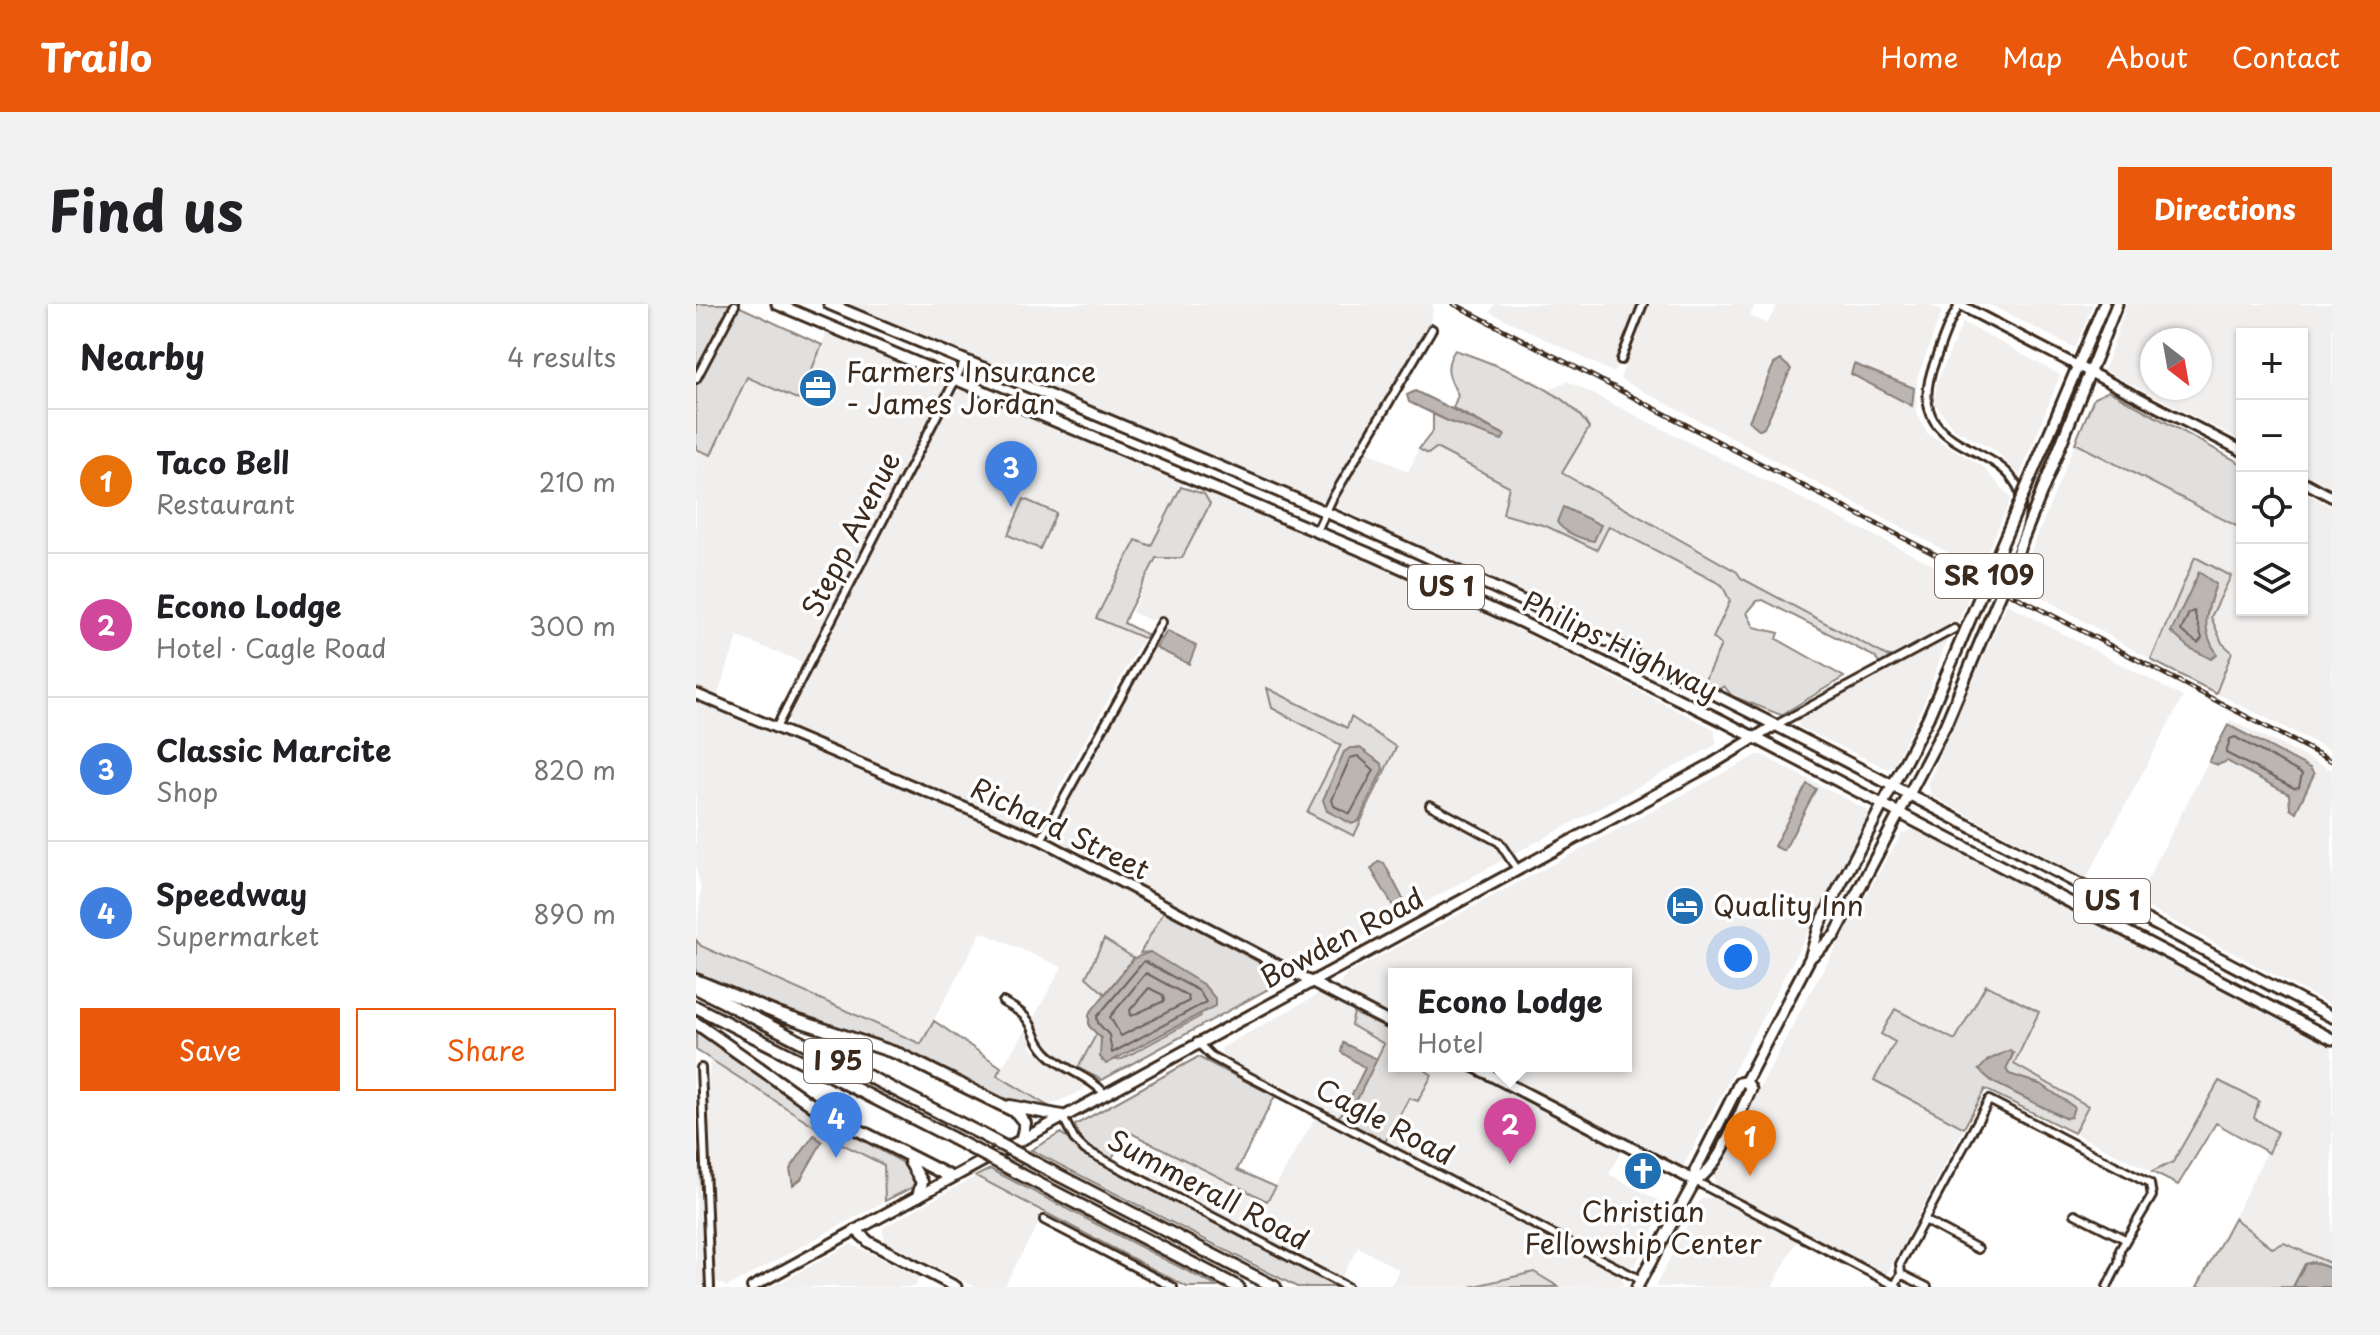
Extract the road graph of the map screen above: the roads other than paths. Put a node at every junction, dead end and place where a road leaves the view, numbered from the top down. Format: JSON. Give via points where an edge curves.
{"nodes":[{"id":1,"x":777,"y":304,"type":"edge"},
{"id":2,"x":829,"y":304,"type":"edge"},
{"id":3,"x":1643,"y":304,"type":"edge"},
{"id":4,"x":2104,"y":304,"type":"edge"},
{"id":5,"x":2117,"y":304,"type":"edge"},
{"id":6,"x":735,"y":305,"type":"edge"},
{"id":7,"x":1959,"y":305,"type":"edge"},
{"id":8,"x":856,"y":315,"type":"junction"},
{"id":9,"x":1432,"y":329,"type":"dead end"},
{"id":10,"x":848,"y":334,"type":"junction"},
{"id":11,"x":1621,"y":360,"type":"dead end"},
{"id":12,"x":965,"y":361,"type":"junction"},
{"id":13,"x":2079,"y":366,"type":"junction"},
{"id":14,"x":2092,"y":373,"type":"junction"},
{"id":15,"x":998,"y":375,"type":"junction"},
{"id":16,"x":696,"y":379,"type":"edge"},
{"id":17,"x":956,"y":379,"type":"junction"},
{"id":18,"x":990,"y":393,"type":"junction"},
{"id":19,"x":1135,"y":432,"type":"junction"},
{"id":20,"x":1172,"y":448,"type":"junction"},
{"id":21,"x":2236,"y":448,"type":"edge"},
{"id":22,"x":1128,"y":451,"type":"junction"},
{"id":23,"x":1165,"y":467,"type":"junction"},
{"id":24,"x":2308,"y":484,"type":"edge"},
{"id":25,"x":2332,"y":497,"type":"edge"},
{"id":26,"x":1325,"y":513,"type":"junction"},
{"id":27,"x":1317,"y":531,"type":"junction"},
{"id":28,"x":2007,"y":554,"type":"dead end"},
{"id":29,"x":1531,"y":605,"type":"junction"},
{"id":30,"x":1162,"y":622,"type":"dead end"},
{"id":31,"x":1523,"y":623,"type":"junction"},
{"id":32,"x":1954,"y":629,"type":"dead end"},
{"id":33,"x":696,"y":694,"type":"edge"},
{"id":34,"x":1774,"y":726,"type":"junction"},
{"id":35,"x":776,"y":728,"type":"junction"},
{"id":36,"x":1756,"y":740,"type":"junction"},
{"id":37,"x":1892,"y":787,"type":"junction"},
{"id":38,"x":1911,"y":796,"type":"junction"},
{"id":39,"x":1430,"y":805,"type":"dead end"},
{"id":40,"x":1882,"y":805,"type":"junction"},
{"id":41,"x":1901,"y":814,"type":"junction"},
{"id":42,"x":1041,"y":840,"type":"junction"},
{"id":43,"x":1517,"y":869,"type":"junction"},
{"id":44,"x":1810,"y":958,"type":"junction"},
{"id":45,"x":2260,"y":979,"type":"junction"},
{"id":46,"x":696,"y":980,"type":"edge"},
{"id":47,"x":1309,"y":981,"type":"junction"},
{"id":48,"x":696,"y":988,"type":"edge"},
{"id":49,"x":2247,"y":994,"type":"junction"},
{"id":50,"x":1003,"y":1002,"type":"dead end"},
{"id":51,"x":696,"y":1007,"type":"edge"},
{"id":52,"x":2332,"y":1017,"type":"edge"},
{"id":53,"x":1388,"y":1022,"type":"edge"},
{"id":54,"x":696,"y":1023,"type":"edge"},
{"id":55,"x":2332,"y":1039,"type":"edge"},
{"id":56,"x":1197,"y":1042,"type":"junction"},
{"id":57,"x":701,"y":1068,"type":"dead end"},
{"id":58,"x":1485,"y":1072,"type":"edge"},
{"id":59,"x":1104,"y":1093,"type":"junction"},
{"id":60,"x":1007,"y":1106,"type":"junction"},
{"id":61,"x":1062,"y":1116,"type":"junction"},
{"id":62,"x":1022,"y":1139,"type":"junction"},
{"id":63,"x":906,"y":1157,"type":"junction"},
{"id":64,"x":951,"y":1177,"type":"junction"},
{"id":65,"x":1695,"y":1181,"type":"junction"},
{"id":66,"x":918,"y":1196,"type":"junction"},
{"id":67,"x":2075,"y":1214,"type":"dead end"},
{"id":68,"x":1044,"y":1220,"type":"dead end"},
{"id":69,"x":1924,"y":1220,"type":"junction"},
{"id":70,"x":856,"y":1230,"type":"junction"},
{"id":71,"x":2125,"y":1239,"type":"junction"},
{"id":72,"x":1978,"y":1249,"type":"dead end"},
{"id":73,"x":1901,"y":1274,"type":"junction"},
{"id":74,"x":1639,"y":1284,"type":"edge"},
{"id":75,"x":1896,"y":1286,"type":"edge"},
{"id":76,"x":710,"y":1287,"type":"edge"},
{"id":77,"x":752,"y":1287,"type":"edge"},
{"id":78,"x":956,"y":1287,"type":"edge"},
{"id":79,"x":1173,"y":1287,"type":"edge"},
{"id":80,"x":1238,"y":1287,"type":"edge"},
{"id":81,"x":1275,"y":1287,"type":"edge"},
{"id":82,"x":1347,"y":1287,"type":"edge"},
{"id":83,"x":1927,"y":1287,"type":"edge"},
{"id":84,"x":2107,"y":1287,"type":"edge"}],
"edges":[{"from":1,"to":10,"type":"main road","name":"Philips Highway","number":"US 1"},
{"from":2,"to":8,"type":"main road","name":"Philips Highway","number":"US 1"},
{"from":3,"to":11,"type":"street"},
{"from":4,"to":13,"type":"main road","number":"SR 109"},
{"from":5,"to":14,"type":"main road","number":"SR 109"},
{"from":6,"to":16,"type":"street"},
{"from":7,"to":13,"type":"street"},
{"from":7,"to":28,"type":"street","via":[[1928,379],[1926,409],[1942,432],[1994,462],[2012,482],[2021,510]]},
{"from":8,"to":10,"type":"main road"},
{"from":8,"to":12,"type":"main road","name":"Philips Highway","number":"US 1"},
{"from":9,"to":26,"type":"street"},
{"from":10,"to":17,"type":"main road","name":"Philips Highway","number":"US 1"},
{"from":12,"to":15,"type":"main road","name":"Philips Highway","number":"US 1"},
{"from":12,"to":17,"type":"street","name":"Stepp Avenue"},
{"from":13,"to":14,"type":"street"},
{"from":13,"to":37,"type":"main road","number":"SR 109","bridge":true,"via":[[1928,718]]},
{"from":14,"to":21,"type":"street"},
{"from":14,"to":38,"type":"main road","number":"SR 109","bridge":true},
{"from":15,"to":18,"type":"main road"},
{"from":15,"to":19,"type":"main road","name":"Philips Highway","number":"US 1"},
{"from":17,"to":18,"type":"main road","name":"Philips Highway","number":"US 1"},
{"from":17,"to":35,"type":"street","name":"Stepp Avenue"},
{"from":18,"to":22,"type":"main road","name":"Philips Highway","number":"US 1"},
{"from":19,"to":20,"type":"main road","name":"Philips Highway","number":"US 1"},
{"from":19,"to":22,"type":"main road"},
{"from":20,"to":23,"type":"main road"},
{"from":20,"to":26,"type":"main road","name":"Philips Highway","number":"US 1"},
{"from":22,"to":23,"type":"main road","name":"Philips Highway","number":"US 1"},
{"from":23,"to":27,"type":"main road","name":"Philips Highway","number":"US 1"},
{"from":24,"to":25,"type":"street"},
{"from":26,"to":27,"type":"street"},
{"from":26,"to":29,"type":"main road","name":"Philips Highway","number":"US 1"},
{"from":27,"to":31,"type":"main road","name":"Philips Highway","number":"US 1"},
{"from":29,"to":31,"type":"main road"},
{"from":29,"to":34,"type":"main road","name":"Philips Highway","number":"US 1"},
{"from":30,"to":42,"type":"street"},
{"from":31,"to":36,"type":"main road","name":"Philips Highway","number":"US 1"},
{"from":32,"to":34,"type":"street","name":"Bowden Road"},
{"from":33,"to":35,"type":"street","name":"Richard Street"},
{"from":34,"to":36,"type":"main road","name":"Bowden Road"},
{"from":34,"to":37,"type":"main road","name":"Philips Highway","number":"US 1"},
{"from":35,"to":42,"type":"street","name":"Richard Street"},
{"from":36,"to":40,"type":"main road","name":"Philips Highway","number":"US 1"},
{"from":36,"to":43,"type":"main road","name":"Bowden Road"},
{"from":37,"to":38,"type":"main road","name":"Philips Highway","number":"US 1"},
{"from":37,"to":40,"type":"main road","number":"SR 109"},
{"from":38,"to":41,"type":"main road","number":"SR 109"},
{"from":38,"to":45,"type":"main road","name":"Philips Highway","number":"US 1"},
{"from":39,"to":43,"type":"street","via":[[1499,842]]},
{"from":40,"to":41,"type":"main road","name":"Philips Highway","number":"US 1"},
{"from":40,"to":44,"type":"main road","number":"SR 109","via":[[1820,924]]},
{"from":41,"to":44,"type":"main road","number":"SR 109","via":[[1835,935]]},
{"from":41,"to":49,"type":"main road","name":"Philips Highway","number":"US 1"},
{"from":42,"to":47,"type":"street","name":"Richard Street"},
{"from":43,"to":47,"type":"main road","name":"Bowden Road"},
{"from":44,"to":65,"type":"main road","number":"SR 109","via":[[1746,1081],[1739,1083],[1695,1171]]},
{"from":45,"to":49,"type":"street"},
{"from":45,"to":52,"type":"main road","name":"Philips Highway","number":"US 1"},
{"from":46,"to":60,"type":"highway","via":[[899,1054]]},
{"from":47,"to":53,"type":"main road","name":"Richard Street"},
{"from":47,"to":56,"type":"main road","name":"Bowden Road"},
{"from":48,"to":81,"type":"highway","number":"I 95","bridge":true},
{"from":49,"to":55,"type":"main road","name":"Philips Highway","number":"US 1"},
{"from":50,"to":59,"type":"street","via":[[1027,1017],[1049,1056],[1086,1076]]},
{"from":51,"to":80,"type":"highway","number":"I 95","bridge":true},
{"from":54,"to":63,"type":"highway","via":[[793,1094]]},
{"from":56,"to":59,"type":"main road","name":"Bowden Road"},
{"from":56,"to":74,"type":"street","name":"Cagle Road","via":[[1222,1062]]},
{"from":57,"to":76,"type":"street"},
{"from":58,"to":65,"type":"main road"},
{"from":59,"to":61,"type":"main road","name":"Bowden Road"},
{"from":60,"to":61,"type":"highway"},
{"from":60,"to":62,"type":"highway","via":[[1025,1123]]},
{"from":61,"to":62,"type":"main road","name":"Bowden Road"},
{"from":61,"to":82,"type":"street","name":"Summerall Road","via":[[1085,1150]]},
{"from":62,"to":64,"type":"main road","name":"Bowden Road"},
{"from":63,"to":64,"type":"highway"},
{"from":63,"to":66,"type":"highway","via":[[920,1175]]},
{"from":64,"to":66,"type":"main road","name":"Bowden Road"},
{"from":65,"to":74,"type":"main road","number":"SR 109"},
{"from":65,"to":75,"type":"street"},
{"from":66,"to":70,"type":"main road","name":"Bowden Road"},
{"from":67,"to":71,"type":"street"},
{"from":68,"to":79,"type":"street"},
{"from":69,"to":71,"type":"street","via":[[1989,1100],[2147,1181],[2152,1196]]},
{"from":69,"to":72,"type":"street"},
{"from":69,"to":73,"type":"street","via":[[1900,1264]]},
{"from":70,"to":77,"type":"street","name":"Bowden Road"},
{"from":70,"to":78,"type":"main road"},
{"from":71,"to":84,"type":"street"},
{"from":73,"to":75,"type":"street"},
{"from":73,"to":83,"type":"street"}]}
